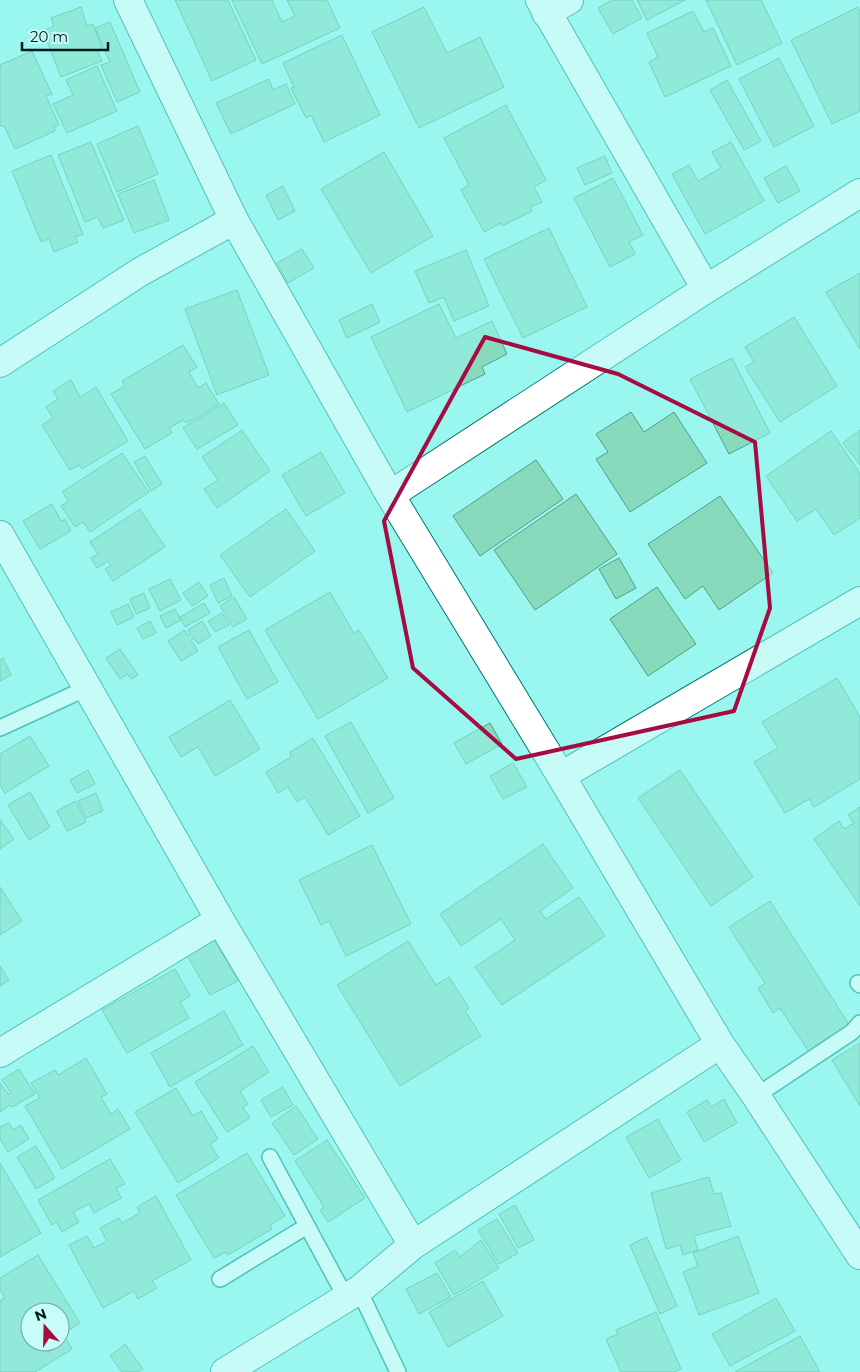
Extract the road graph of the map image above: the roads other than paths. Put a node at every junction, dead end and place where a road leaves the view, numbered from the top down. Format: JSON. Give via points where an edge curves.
{"nodes":[{"id":1,"x":128,"y":0,"type":"edge"},
{"id":2,"x":552,"y":4,"type":"edge"},
{"id":3,"x":860,"y":193,"type":"edge"},
{"id":4,"x":234,"y":220,"type":"junction"},
{"id":5,"x":706,"y":290,"type":"junction"},
{"id":6,"x":0,"y":363,"type":"edge"},
{"id":7,"x":390,"y":495,"type":"junction"},
{"id":8,"x":0,"y":535,"type":"edge"},
{"id":9,"x":857,"y":609,"type":"edge"},
{"id":10,"x":87,"y":688,"type":"junction"},
{"id":11,"x":0,"y":728,"type":"edge"},
{"id":12,"x":561,"y":776,"type":"junction"},
{"id":13,"x":220,"y":920,"type":"junction"},
{"id":14,"x":860,"y":1023,"type":"edge"},
{"id":15,"x":720,"y":1044,"type":"junction"},
{"id":16,"x":0,"y":1053,"type":"edge"},
{"id":17,"x":756,"y":1096,"type":"junction"},
{"id":18,"x":270,"y":1157,"type":"dead end"},
{"id":19,"x":307,"y":1226,"type":"junction"},
{"id":20,"x":413,"y":1245,"type":"junction"},
{"id":21,"x":860,"y":1255,"type":"edge"},
{"id":22,"x":220,"y":1279,"type":"dead end"},
{"id":23,"x":352,"y":1294,"type":"junction"},
{"id":24,"x":225,"y":1372,"type":"edge"},
{"id":25,"x":398,"y":1372,"type":"edge"}],
"edges":[{"from":1,"to":4,"type":"street"},
{"from":2,"to":5,"type":"street"},
{"from":3,"to":5,"type":"street"},
{"from":4,"to":6,"type":"street","via":[[140,272]]},
{"from":4,"to":7,"type":"street"},
{"from":5,"to":7,"type":"street"},
{"from":7,"to":12,"type":"street"},
{"from":8,"to":10,"type":"street"},
{"from":9,"to":12,"type":"street"},
{"from":10,"to":11,"type":"lane"},
{"from":10,"to":13,"type":"street"},
{"from":12,"to":15,"type":"street"},
{"from":13,"to":16,"type":"street"},
{"from":13,"to":20,"type":"street"},
{"from":14,"to":17,"type":"lane","via":[[852,1032]]},
{"from":15,"to":17,"type":"street"},
{"from":15,"to":20,"type":"street"},
{"from":17,"to":21,"type":"street"},
{"from":18,"to":19,"type":"lane"},
{"from":19,"to":22,"type":"lane"},
{"from":19,"to":23,"type":"lane"},
{"from":20,"to":23,"type":"street"},
{"from":23,"to":24,"type":"street"},
{"from":23,"to":25,"type":"lane"}]}
